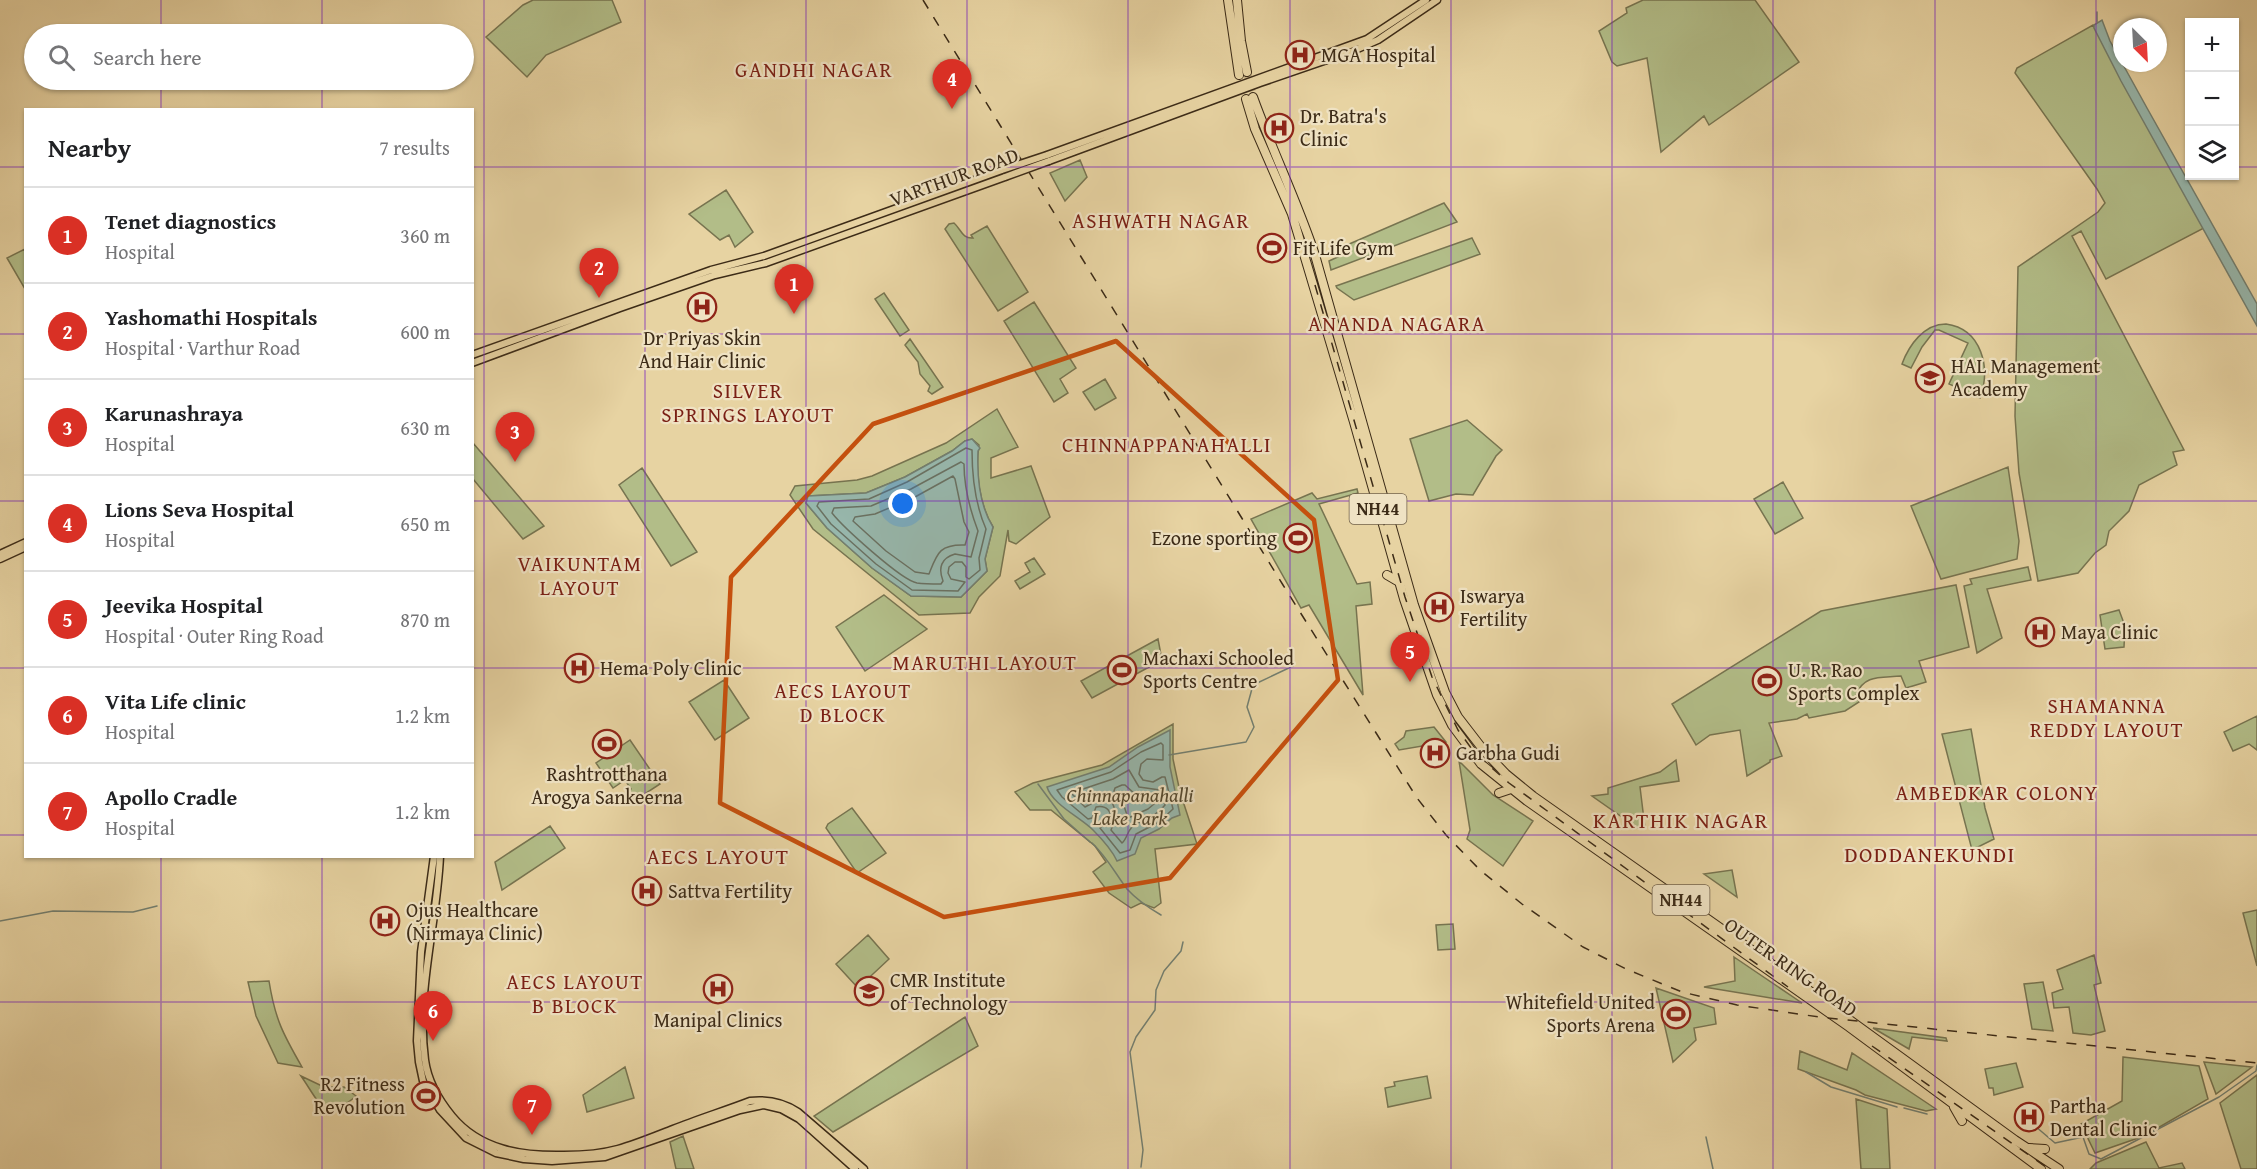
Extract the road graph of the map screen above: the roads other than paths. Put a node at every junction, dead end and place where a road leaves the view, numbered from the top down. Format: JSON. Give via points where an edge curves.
{"nodes":[{"id":1,"x":1228,"y":0,"type":"edge"},
{"id":2,"x":1238,"y":0,"type":"edge"},
{"id":3,"x":1426,"y":0,"type":"edge"},
{"id":4,"x":1437,"y":0,"type":"edge"},
{"id":5,"x":1048,"y":158,"type":"junction"},
{"id":6,"x":1003,"y":174,"type":"junction"},
{"id":7,"x":474,"y":355,"type":"edge"},
{"id":8,"x":474,"y":362,"type":"edge"},
{"id":9,"x":1376,"y":504,"type":"junction"},
{"id":10,"x":1368,"y":514,"type":"dead end"},
{"id":11,"x":24,"y":543,"type":"edge"},
{"id":12,"x":24,"y":549,"type":"edge"},
{"id":13,"x":0,"y":554,"type":"edge"},
{"id":14,"x":0,"y":560,"type":"edge"},
{"id":15,"x":1387,"y":575,"type":"dead end"},
{"id":16,"x":1399,"y":582,"type":"junction"},
{"id":17,"x":1470,"y":735,"type":"junction"},
{"id":18,"x":1462,"y":741,"type":"junction"},
{"id":19,"x":1489,"y":756,"type":"junction"},
{"id":20,"x":1481,"y":764,"type":"junction"},
{"id":21,"x":1511,"y":789,"type":"junction"},
{"id":22,"x":1499,"y":793,"type":"dead end"},
{"id":23,"x":434,"y":858,"type":"edge"},
{"id":24,"x":440,"y":858,"type":"edge"},
{"id":25,"x":1949,"y":1107,"type":"junction"},
{"id":26,"x":1962,"y":1120,"type":"dead end"},
{"id":27,"x":2027,"y":1148,"type":"junction"},
{"id":28,"x":2045,"y":1149,"type":"dead end"},
{"id":29,"x":855,"y":1169,"type":"edge"},
{"id":30,"x":864,"y":1169,"type":"edge"},
{"id":31,"x":2041,"y":1169,"type":"edge"},
{"id":32,"x":2059,"y":1169,"type":"edge"}],
"edges":[{"from":1,"to":2,"type":"highway","via":[[1243,74]]},
{"from":3,"to":5,"type":"main road","name":"VARTHUR ROAD","via":[[1378,34],[1099,131]]},
{"from":4,"to":5,"type":"main road","name":"VARTHUR ROAD","via":[[1378,40],[1353,51]]},
{"from":5,"to":6,"type":"main road","name":"VARTHUR ROAD","bridge":true},
{"from":6,"to":7,"type":"main road","name":"VARTHUR ROAD","via":[[764,256],[711,270]]},
{"from":6,"to":8,"type":"main road","name":"VARTHUR ROAD","via":[[766,263],[715,275]]},
{"from":9,"to":10,"type":"highway"},
{"from":9,"to":16,"type":"highway","name":"OUTER RING ROAD","number":"NH44"},
{"from":9,"to":17,"type":"highway","name":"OUTER RING ROAD","number":"NH44","via":[[1289,206],[1262,144],[1250,98],[1300,209],[1330,295],[1420,624],[1449,700]]},
{"from":11,"to":13,"type":"main road"},
{"from":12,"to":14,"type":"main road"},
{"from":15,"to":16,"type":"highway"},
{"from":16,"to":18,"type":"highway","name":"OUTER RING ROAD","number":"NH44","via":[[1437,695]]},
{"from":17,"to":18,"type":"highway","via":[[1470,740]]},
{"from":17,"to":19,"type":"highway","name":"OUTER RING ROAD","number":"NH44"},
{"from":18,"to":20,"type":"highway","name":"OUTER RING ROAD","number":"NH44"},
{"from":19,"to":20,"type":"highway","via":[[1481,756]]},
{"from":19,"to":27,"type":"highway","name":"OUTER RING ROAD","number":"NH44","via":[[1533,795],[1613,848]]},
{"from":20,"to":21,"type":"highway","name":"OUTER RING ROAD","number":"NH44"},
{"from":21,"to":22,"type":"highway"},
{"from":21,"to":25,"type":"highway","name":"OUTER RING ROAD","number":"NH44","via":[[1593,852],[1833,1016]]},
{"from":23,"to":29,"type":"main road","via":[[421,952],[419,1065],[423,1081],[440,1110],[466,1138],[492,1152],[524,1160],[605,1157],[764,1105],[799,1119]]},
{"from":24,"to":30,"type":"main road","via":[[428,951],[425,1062],[439,1099],[470,1134],[498,1148],[525,1154],[587,1154],[617,1150],[750,1101],[767,1100],[798,1112]]},
{"from":25,"to":26,"type":"highway"},
{"from":25,"to":31,"type":"highway","name":"OUTER RING ROAD","number":"NH44"},
{"from":27,"to":28,"type":"highway"},
{"from":27,"to":32,"type":"highway","name":"OUTER RING ROAD","number":"NH44"}]}
